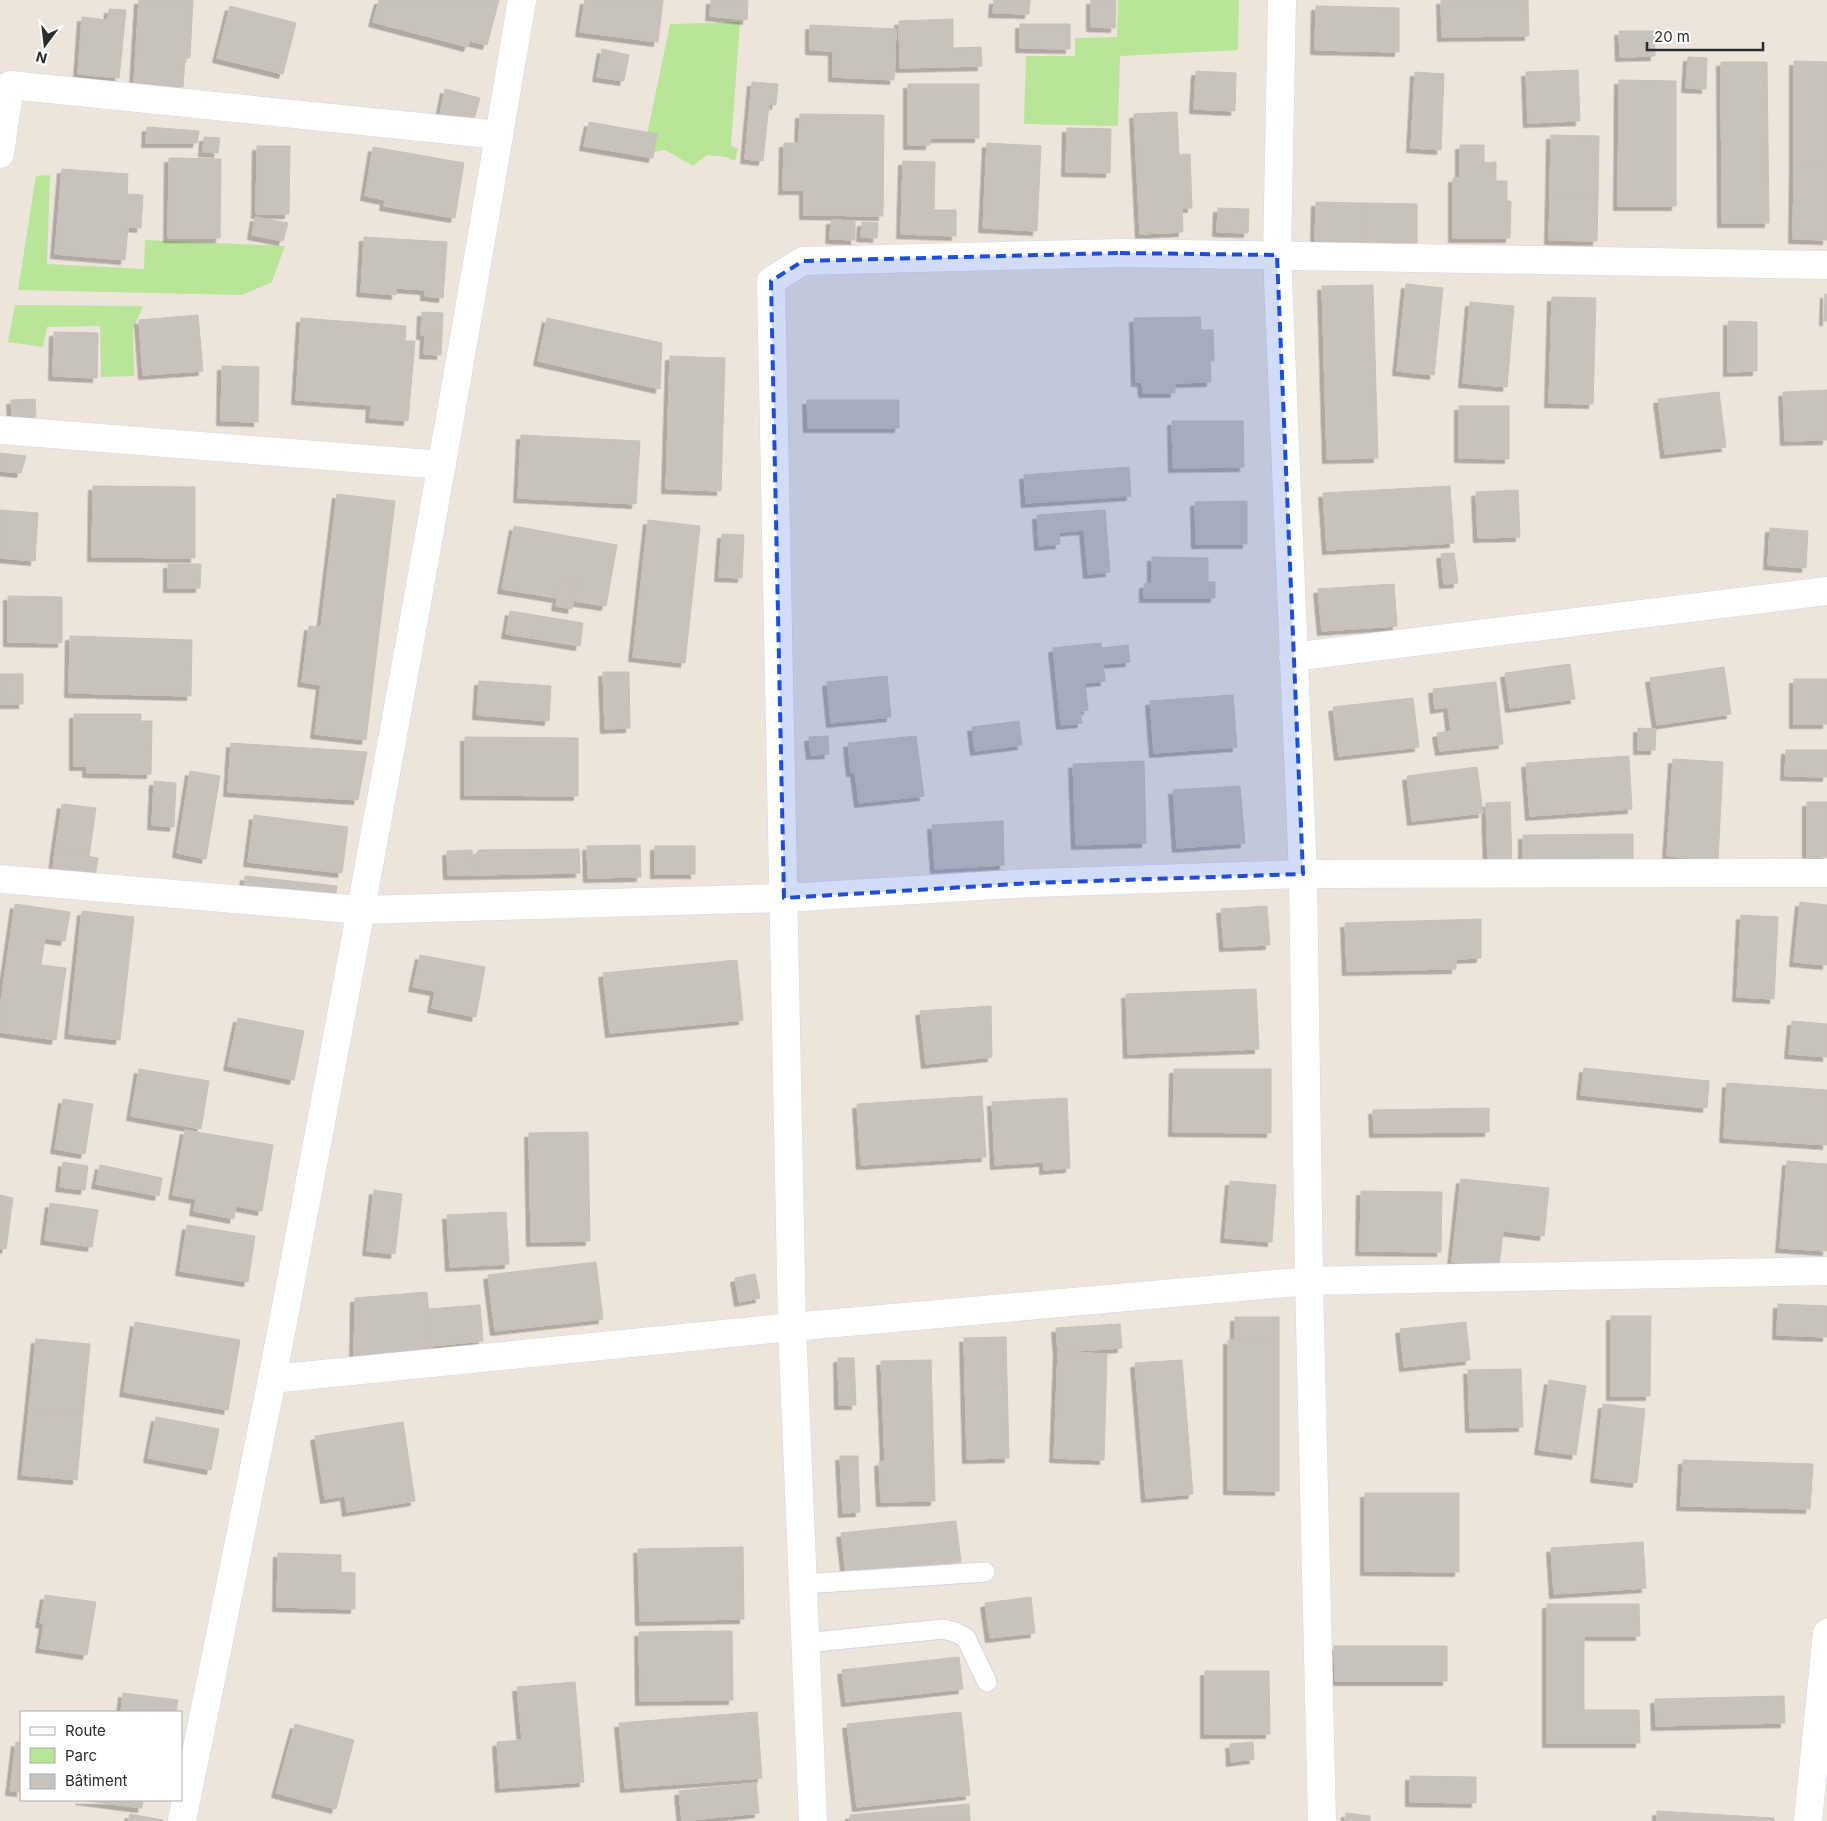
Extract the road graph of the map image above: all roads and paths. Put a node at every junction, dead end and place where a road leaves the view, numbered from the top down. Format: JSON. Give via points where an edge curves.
{"nodes":[{"id":1,"x":522,"y":0,"type":"edge"},
{"id":2,"x":1282,"y":0,"type":"edge"},
{"id":3,"x":499,"y":134,"type":"junction"},
{"id":4,"x":0,"y":154,"type":"edge"},
{"id":5,"x":1277,"y":255,"type":"junction"},
{"id":6,"x":1827,"y":265,"type":"edge"},
{"id":7,"x":0,"y":430,"type":"edge"},
{"id":8,"x":442,"y":464,"type":"junction"},
{"id":9,"x":1827,"y":591,"type":"edge"},
{"id":10,"x":1293,"y":657,"type":"junction"},
{"id":11,"x":1827,"y":873,"type":"edge"},
{"id":12,"x":1303,"y":874,"type":"junction"},
{"id":13,"x":0,"y":879,"type":"edge"},
{"id":14,"x":784,"y":898,"type":"junction"},
{"id":15,"x":362,"y":910,"type":"junction"},
{"id":16,"x":1827,"y":1271,"type":"edge"},
{"id":17,"x":1309,"y":1281,"type":"junction"},
{"id":18,"x":792,"y":1327,"type":"junction"},
{"id":19,"x":272,"y":1379,"type":"junction"},
{"id":20,"x":985,"y":1572,"type":"dead end"},
{"id":21,"x":803,"y":1584,"type":"junction"},
{"id":22,"x":1827,"y":1633,"type":"edge"},
{"id":23,"x":805,"y":1643,"type":"junction"},
{"id":24,"x":987,"y":1682,"type":"dead end"},
{"id":25,"x":182,"y":1821,"type":"edge"},
{"id":26,"x":813,"y":1821,"type":"edge"},
{"id":27,"x":1322,"y":1821,"type":"edge"},
{"id":28,"x":1808,"y":1821,"type":"edge"}],
"edges":[{"from":1,"to":3,"type":"street"},
{"from":2,"to":5,"type":"street"},
{"from":3,"to":4,"type":"street","via":[[10,85]]},
{"from":3,"to":8,"type":"street"},
{"from":5,"to":6,"type":"street"},
{"from":5,"to":10,"type":"street"},
{"from":5,"to":14,"type":"street","via":[[1120,253],[803,261],[771,281]]},
{"from":7,"to":8,"type":"street"},
{"from":8,"to":15,"type":"street"},
{"from":9,"to":10,"type":"street"},
{"from":10,"to":12,"type":"street"},
{"from":11,"to":12,"type":"street"},
{"from":12,"to":14,"type":"street","via":[[1032,883]]},
{"from":12,"to":17,"type":"street"},
{"from":13,"to":15,"type":"street"},
{"from":14,"to":15,"type":"street"},
{"from":14,"to":18,"type":"street"},
{"from":15,"to":19,"type":"street"},
{"from":16,"to":17,"type":"street"},
{"from":17,"to":18,"type":"street"},
{"from":17,"to":27,"type":"street"},
{"from":18,"to":19,"type":"street"},
{"from":18,"to":21,"type":"street"},
{"from":19,"to":25,"type":"street"},
{"from":20,"to":21,"type":"lane"},
{"from":21,"to":23,"type":"street"},
{"from":22,"to":28,"type":"street"},
{"from":23,"to":24,"type":"lane","via":[[943,1629],[966,1638]]},
{"from":23,"to":26,"type":"street"}]}
